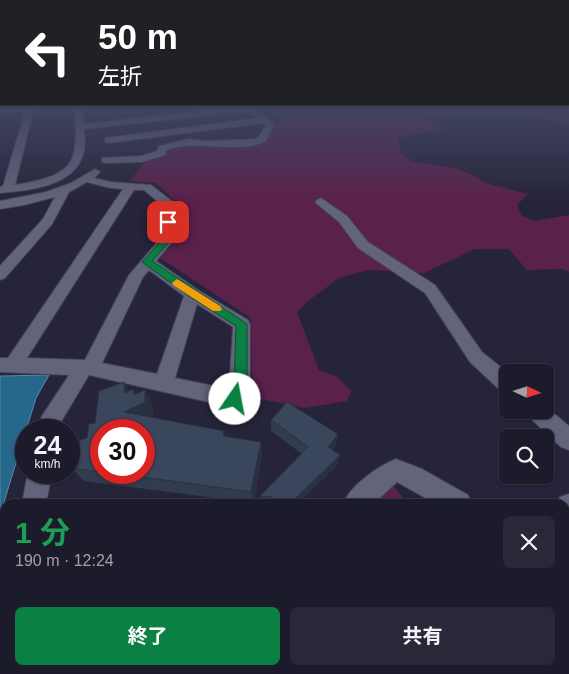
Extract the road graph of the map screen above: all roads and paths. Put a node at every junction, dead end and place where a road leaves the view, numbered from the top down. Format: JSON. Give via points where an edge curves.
{"nodes":[{"id":1,"x":22,"y":139,"type":"edge"},
{"id":2,"x":79,"y":139,"type":"edge"},
{"id":3,"x":112,"y":139,"type":"edge"},
{"id":4,"x":262,"y":139,"type":"edge"},
{"id":5,"x":108,"y":140,"type":"joint"},
{"id":6,"x":106,"y":160,"type":"junction"},
{"id":7,"x":87,"y":179,"type":"junction"},
{"id":8,"x":131,"y":186,"type":"junction"},
{"id":9,"x":4,"y":190,"type":"edge"},
{"id":10,"x":64,"y":190,"type":"junction"},
{"id":11,"x":322,"y":202,"type":"dead end"},
{"id":12,"x":2,"y":206,"type":"edge"},
{"id":13,"x":147,"y":262,"type":"junction"},
{"id":14,"x":0,"y":275,"type":"edge"},
{"id":15,"x":192,"y":294,"type":"junction"},
{"id":16,"x":6,"y":365,"type":"edge"},
{"id":17,"x":87,"y":368,"type":"junction"},
{"id":18,"x":499,"y":377,"type":"edge"},
{"id":19,"x":163,"y":385,"type":"junction"},
{"id":20,"x":52,"y":419,"type":"edge"},
{"id":21,"x":546,"y":419,"type":"edge"},
{"id":22,"x":569,"y":440,"type":"edge"},
{"id":23,"x":38,"y":484,"type":"edge"},
{"id":24,"x":35,"y":499,"type":"edge"},
{"id":25,"x":361,"y":499,"type":"edge"},
{"id":26,"x":451,"y":499,"type":"edge"}],
"edges":[{"from":1,"to":9,"type":"street"},
{"from":2,"to":9,"type":"street","via":[[78,156],[73,167],[42,182]]},
{"from":3,"to":5,"type":"street"},
{"from":4,"to":6,"type":"street","via":[[206,144],[179,142],[162,148],[162,153],[142,159]]},
{"from":5,"to":6,"type":"street"},
{"from":6,"to":7,"type":"street"},
{"from":7,"to":8,"type":"street"},
{"from":7,"to":10,"type":"street"},
{"from":8,"to":13,"type":"street","via":[[147,187],[168,205],[168,239]]},
{"from":8,"to":16,"type":"street"},
{"from":10,"to":12,"type":"street"},
{"from":10,"to":14,"type":"street","via":[[48,221]]},
{"from":11,"to":18,"type":"street","via":[[343,219],[363,245],[430,289],[476,356]]},
{"from":13,"to":15,"type":"street"},
{"from":13,"to":17,"type":"street","via":[[129,288]]},
{"from":15,"to":19,"type":"street"},
{"from":15,"to":19,"type":"street","via":[[242,324],[240,387],[235,399]]},
{"from":16,"to":17,"type":"street"},
{"from":17,"to":19,"type":"street"},
{"from":17,"to":20,"type":"street"},
{"from":21,"to":22,"type":"street"},
{"from":23,"to":24,"type":"street"},
{"from":25,"to":26,"type":"street","via":[[396,470]]}]}
